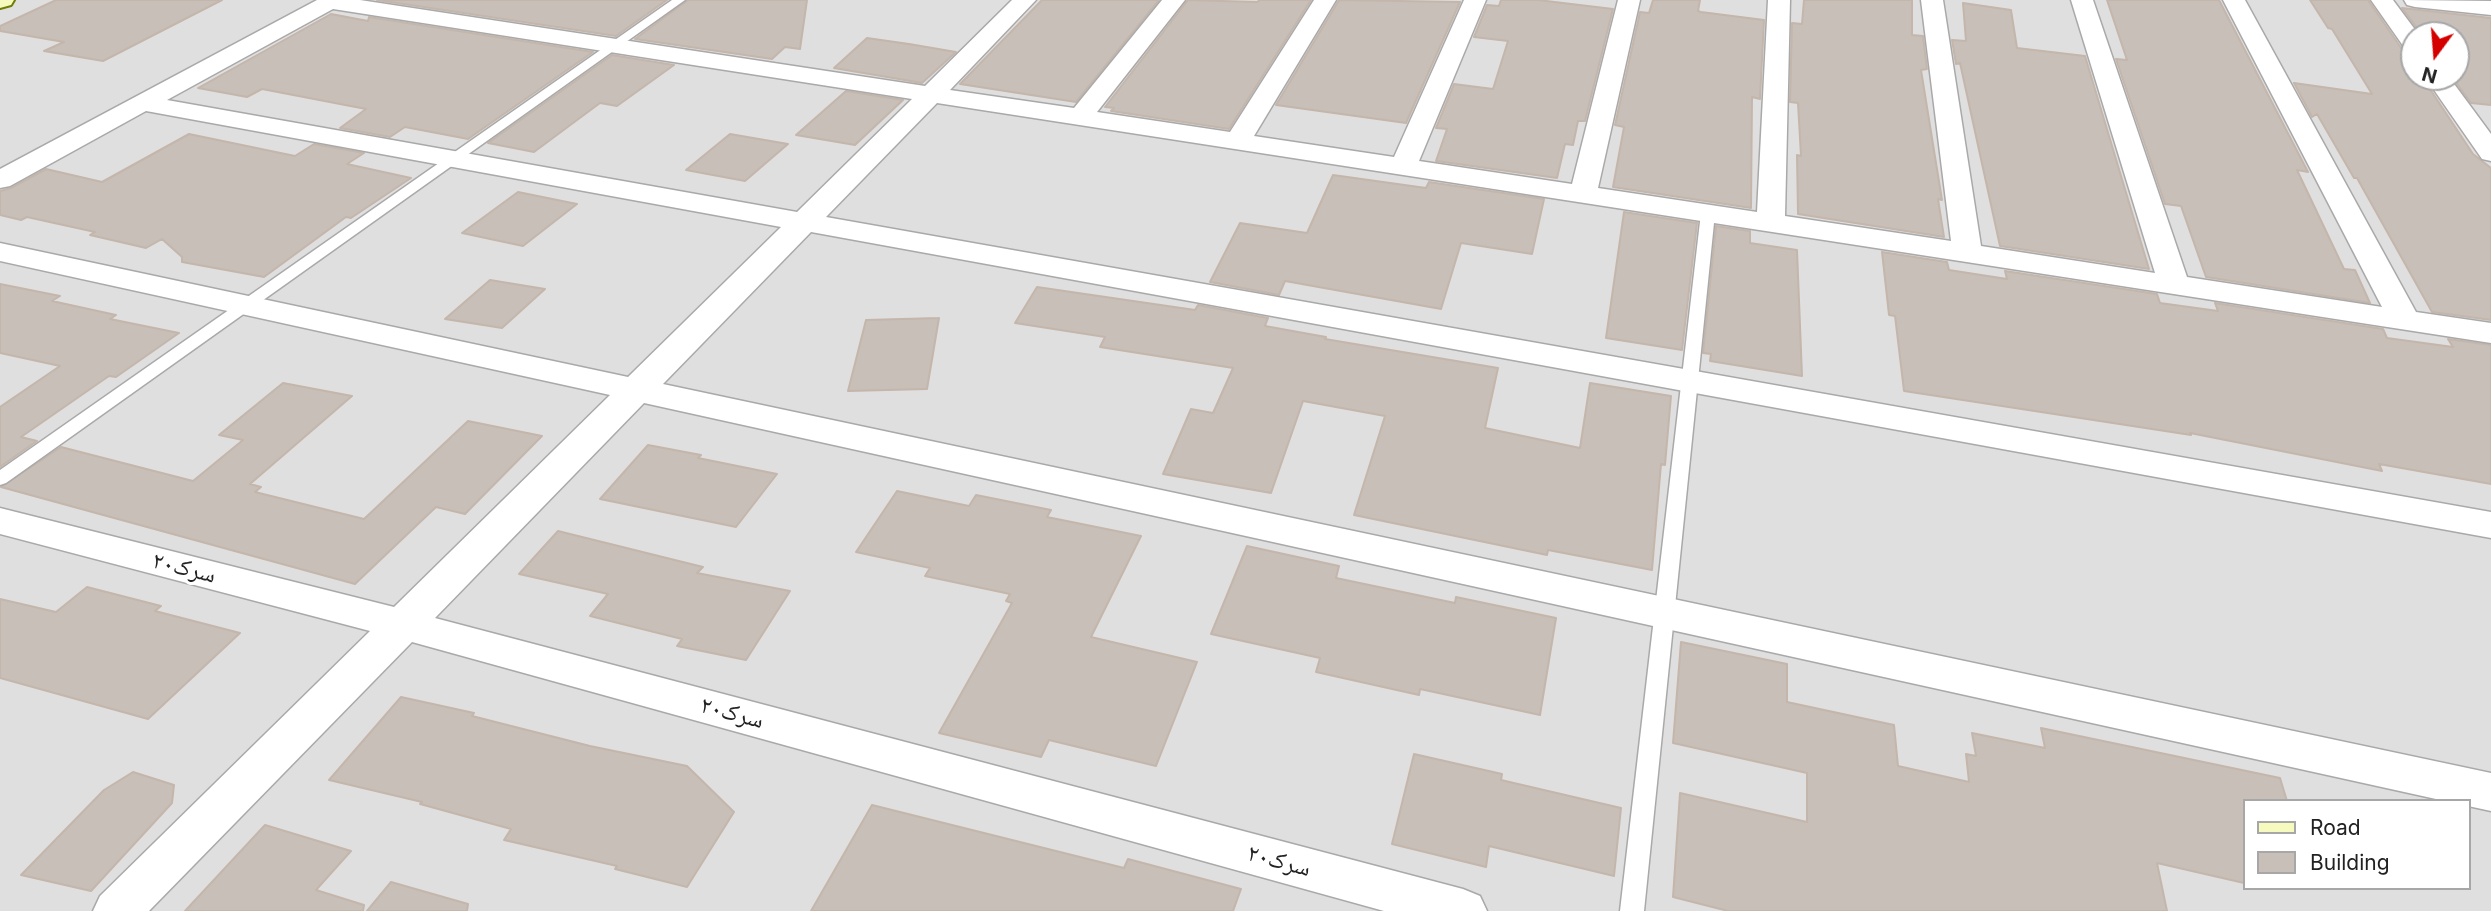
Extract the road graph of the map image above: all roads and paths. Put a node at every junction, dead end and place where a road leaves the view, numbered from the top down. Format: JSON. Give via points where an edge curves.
{"nodes":[{"id":1,"x":679,"y":0,"type":"edge"},
{"id":2,"x":1025,"y":0,"type":"edge"},
{"id":3,"x":1174,"y":0,"type":"edge"},
{"id":4,"x":1325,"y":0,"type":"edge"},
{"id":5,"x":1475,"y":0,"type":"edge"},
{"id":6,"x":1629,"y":0,"type":"edge"},
{"id":7,"x":1779,"y":0,"type":"edge"},
{"id":8,"x":1932,"y":0,"type":"edge"},
{"id":9,"x":2082,"y":0,"type":"edge"},
{"id":10,"x":2234,"y":0,"type":"edge"},
{"id":11,"x":2382,"y":0,"type":"edge"},
{"id":12,"x":2415,"y":0,"type":"edge"},
{"id":13,"x":331,"y":1,"type":"edge"},
{"id":14,"x":2491,"y":8,"type":"edge"},
{"id":15,"x":2400,"y":25,"type":"edge"},
{"id":16,"x":614,"y":46,"type":"junction"},
{"id":17,"x":2447,"y":91,"type":"edge"},
{"id":18,"x":931,"y":94,"type":"junction"},
{"id":19,"x":142,"y":103,"type":"junction"},
{"id":20,"x":1080,"y":117,"type":"junction"},
{"id":21,"x":1238,"y":141,"type":"junction"},
{"id":22,"x":2491,"y":153,"type":"edge"},
{"id":23,"x":457,"y":158,"type":"junction"},
{"id":24,"x":1403,"y":166,"type":"junction"},
{"id":25,"x":0,"y":180,"type":"edge"},
{"id":26,"x":1583,"y":194,"type":"junction"},
{"id":27,"x":1708,"y":213,"type":"junction"},
{"id":28,"x":1771,"y":223,"type":"junction"},
{"id":29,"x":801,"y":224,"type":"junction"},
{"id":30,"x":0,"y":252,"type":"edge"},
{"id":31,"x":1967,"y":253,"type":"junction"},
{"id":32,"x":2174,"y":284,"type":"junction"},
{"id":33,"x":247,"y":306,"type":"junction"},
{"id":34,"x":2404,"y":319,"type":"junction"},
{"id":35,"x":2491,"y":333,"type":"edge"},
{"id":36,"x":1689,"y":382,"type":"junction"},
{"id":37,"x":636,"y":390,"type":"junction"},
{"id":38,"x":0,"y":479,"type":"edge"},
{"id":39,"x":0,"y":521,"type":"edge"},
{"id":40,"x":2491,"y":525,"type":"edge"},
{"id":41,"x":1665,"y":613,"type":"junction"},
{"id":42,"x":402,"y":624,"type":"junction"},
{"id":43,"x":2491,"y":792,"type":"edge"},
{"id":44,"x":117,"y":911,"type":"edge"},
{"id":45,"x":1463,"y":911,"type":"edge"},
{"id":46,"x":1632,"y":911,"type":"edge"}],
"edges":[{"from":1,"to":16,"type":"lane"},
{"from":2,"to":18,"type":"street"},
{"from":3,"to":20,"type":"street"},
{"from":4,"to":21,"type":"street"},
{"from":5,"to":24,"type":"street"},
{"from":6,"to":26,"type":"street"},
{"from":7,"to":28,"type":"street"},
{"from":8,"to":31,"type":"street"},
{"from":9,"to":32,"type":"street"},
{"from":10,"to":34,"type":"street"},
{"from":11,"to":15,"type":"street"},
{"from":12,"to":14,"type":"street"},
{"from":13,"to":16,"type":"street"},
{"from":13,"to":19,"type":"street"},
{"from":16,"to":18,"type":"street"},
{"from":16,"to":23,"type":"lane"},
{"from":17,"to":22,"type":"street"},
{"from":18,"to":20,"type":"street"},
{"from":18,"to":29,"type":"street"},
{"from":19,"to":23,"type":"street"},
{"from":19,"to":25,"type":"street"},
{"from":20,"to":21,"type":"street"},
{"from":21,"to":24,"type":"street"},
{"from":23,"to":29,"type":"street"},
{"from":23,"to":33,"type":"lane"},
{"from":24,"to":26,"type":"street"},
{"from":26,"to":27,"type":"street"},
{"from":27,"to":28,"type":"street"},
{"from":27,"to":36,"type":"lane"},
{"from":28,"to":31,"type":"street"},
{"from":29,"to":36,"type":"street"},
{"from":29,"to":37,"type":"street"},
{"from":30,"to":33,"type":"street"},
{"from":31,"to":32,"type":"street"},
{"from":32,"to":34,"type":"street"},
{"from":33,"to":37,"type":"street"},
{"from":33,"to":38,"type":"lane"},
{"from":34,"to":35,"type":"street"},
{"from":36,"to":40,"type":"street"},
{"from":36,"to":41,"type":"lane"},
{"from":37,"to":41,"type":"street"},
{"from":37,"to":42,"type":"street"},
{"from":39,"to":42,"type":"street","name":"سرک۲۰"},
{"from":41,"to":43,"type":"street"},
{"from":41,"to":46,"type":"lane"},
{"from":42,"to":44,"type":"street"},
{"from":42,"to":45,"type":"street","name":"سرک۲۰"}]}
